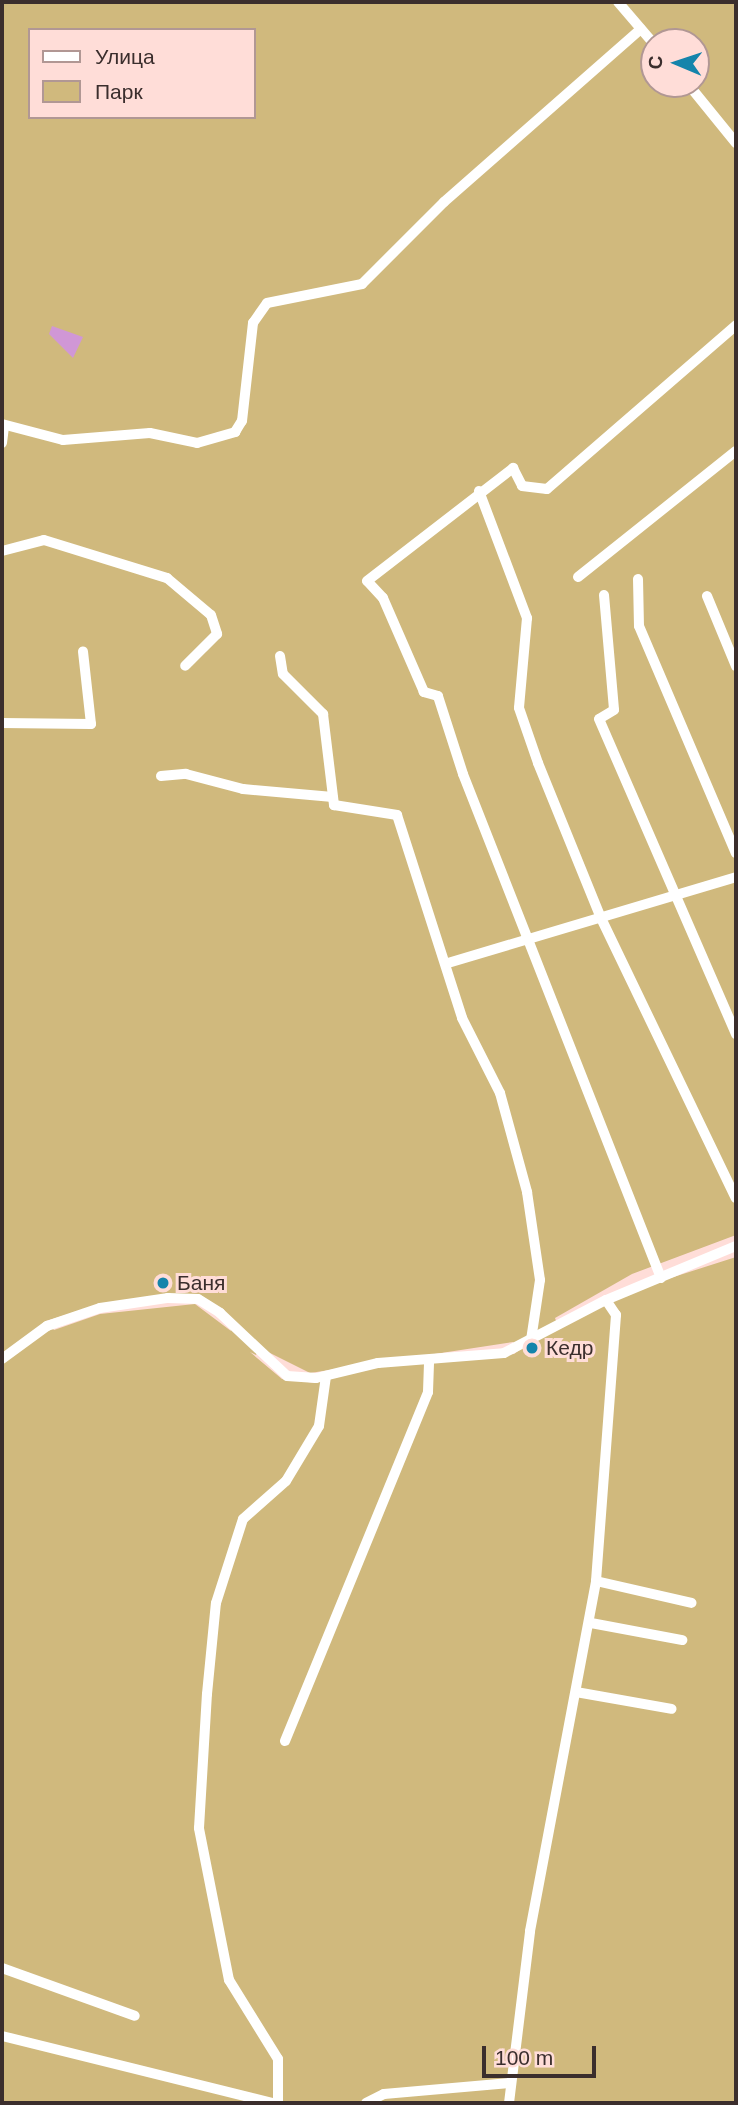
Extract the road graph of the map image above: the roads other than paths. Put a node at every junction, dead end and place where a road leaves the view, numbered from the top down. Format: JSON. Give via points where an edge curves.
{"nodes":[{"id":1,"x":618,"y":2,"type":"edge"},
{"id":2,"x":640,"y":28,"type":"edge"},
{"id":3,"x":640,"y":30,"type":"edge"},
{"id":4,"x":699,"y":98,"type":"edge"},
{"id":5,"x":736,"y":143,"type":"edge"},
{"id":6,"x":736,"y":325,"type":"edge"},
{"id":7,"x":3,"y":425,"type":"edge"},
{"id":8,"x":2,"y":443,"type":"edge"},
{"id":9,"x":736,"y":451,"type":"edge"},
{"id":10,"x":479,"y":491,"type":"junction"},
{"id":11,"x":2,"y":551,"type":"edge"},
{"id":12,"x":578,"y":576,"type":"dead end"},
{"id":13,"x":638,"y":579,"type":"dead end"},
{"id":14,"x":604,"y":595,"type":"dead end"},
{"id":15,"x":707,"y":596,"type":"dead end"},
{"id":16,"x":83,"y":652,"type":"dead end"},
{"id":17,"x":280,"y":656,"type":"dead end"},
{"id":18,"x":185,"y":666,"type":"dead end"},
{"id":19,"x":736,"y":666,"type":"edge"},
{"id":20,"x":2,"y":723,"type":"edge"},
{"id":21,"x":161,"y":776,"type":"dead end"},
{"id":22,"x":333,"y":797,"type":"junction"},
{"id":23,"x":736,"y":853,"type":"edge"},
{"id":24,"x":736,"y":877,"type":"edge"},
{"id":25,"x":672,"y":893,"type":"junction"},
{"id":26,"x":600,"y":916,"type":"junction"},
{"id":27,"x":526,"y":938,"type":"junction"},
{"id":28,"x":448,"y":963,"type":"junction"},
{"id":29,"x":736,"y":1034,"type":"edge"},
{"id":30,"x":736,"y":1198,"type":"edge"},
{"id":31,"x":736,"y":1246,"type":"edge"},
{"id":32,"x":661,"y":1278,"type":"junction"},
{"id":33,"x":606,"y":1300,"type":"junction"},
{"id":34,"x":531,"y":1340,"type":"junction"},
{"id":35,"x":2,"y":1359,"type":"edge"},
{"id":36,"x":429,"y":1361,"type":"junction"},
{"id":37,"x":326,"y":1376,"type":"junction"},
{"id":38,"x":596,"y":1581,"type":"junction"},
{"id":39,"x":692,"y":1603,"type":"dead end"},
{"id":40,"x":591,"y":1623,"type":"junction"},
{"id":41,"x":681,"y":1640,"type":"dead end"},
{"id":42,"x":576,"y":1692,"type":"junction"},
{"id":43,"x":672,"y":1709,"type":"dead end"},
{"id":44,"x":285,"y":1741,"type":"dead end"},
{"id":45,"x":2,"y":1968,"type":"edge"},
{"id":46,"x":135,"y":2016,"type":"dead end"},
{"id":47,"x":2,"y":2036,"type":"edge"},
{"id":48,"x":510,"y":2083,"type":"junction"},
{"id":49,"x":276,"y":2103,"type":"edge"},
{"id":50,"x":366,"y":2103,"type":"edge"},
{"id":51,"x":509,"y":2103,"type":"edge"}],
"edges":[{"from":1,"to":2,"type":"street"},
{"from":3,"to":7,"type":"street","via":[[444,201],[362,284],[267,303],[253,323],[242,421],[235,432],[197,443],[150,433],[63,440]]},
{"from":4,"to":5,"type":"street"},
{"from":6,"to":10,"type":"street","via":[[547,489],[522,486],[513,468]]},
{"from":7,"to":8,"type":"street"},
{"from":9,"to":12,"type":"street"},
{"from":10,"to":26,"type":"street","via":[[527,618],[519,708]]},
{"from":10,"to":27,"type":"street","via":[[367,581],[383,598],[424,692],[438,696]]},
{"from":11,"to":18,"type":"street","via":[[44,540],[167,578],[211,615],[217,634]]},
{"from":13,"to":23,"type":"street","via":[[639,626]]},
{"from":14,"to":25,"type":"street","via":[[614,710],[599,719]]},
{"from":15,"to":19,"type":"street"},
{"from":16,"to":20,"type":"street","via":[[91,724]]},
{"from":17,"to":22,"type":"street","via":[[283,674],[323,714]]},
{"from":21,"to":22,"type":"street","via":[[186,774],[243,789]]},
{"from":22,"to":28,"type":"street","via":[[334,805],[397,815]]},
{"from":24,"to":25,"type":"street"},
{"from":25,"to":26,"type":"street"},
{"from":25,"to":29,"type":"street"},
{"from":26,"to":27,"type":"street"},
{"from":26,"to":30,"type":"street"},
{"from":27,"to":28,"type":"street"},
{"from":27,"to":32,"type":"street"},
{"from":28,"to":34,"type":"street","via":[[462,1018],[500,1093],[527,1192],[540,1280]]},
{"from":31,"to":32,"type":"street"},
{"from":32,"to":33,"type":"street"},
{"from":33,"to":34,"type":"street"},
{"from":33,"to":38,"type":"street","via":[[616,1315]]},
{"from":34,"to":36,"type":"street","via":[[504,1353]]},
{"from":35,"to":37,"type":"street","via":[[47,1326],[100,1308],[198,1299],[287,1376]]},
{"from":36,"to":37,"type":"street"},
{"from":36,"to":44,"type":"street","via":[[428,1392]]},
{"from":37,"to":49,"type":"street","via":[[319,1426],[286,1481],[243,1519],[216,1603],[206,1707],[199,1828],[229,1980],[278,2059]]},
{"from":38,"to":39,"type":"street"},
{"from":38,"to":40,"type":"street"},
{"from":40,"to":41,"type":"street"},
{"from":40,"to":42,"type":"street"},
{"from":42,"to":43,"type":"street"},
{"from":42,"to":48,"type":"street","via":[[530,1931]]},
{"from":45,"to":46,"type":"street"},
{"from":47,"to":49,"type":"street"},
{"from":48,"to":50,"type":"street","via":[[384,2094]]},
{"from":48,"to":51,"type":"street"}]}
